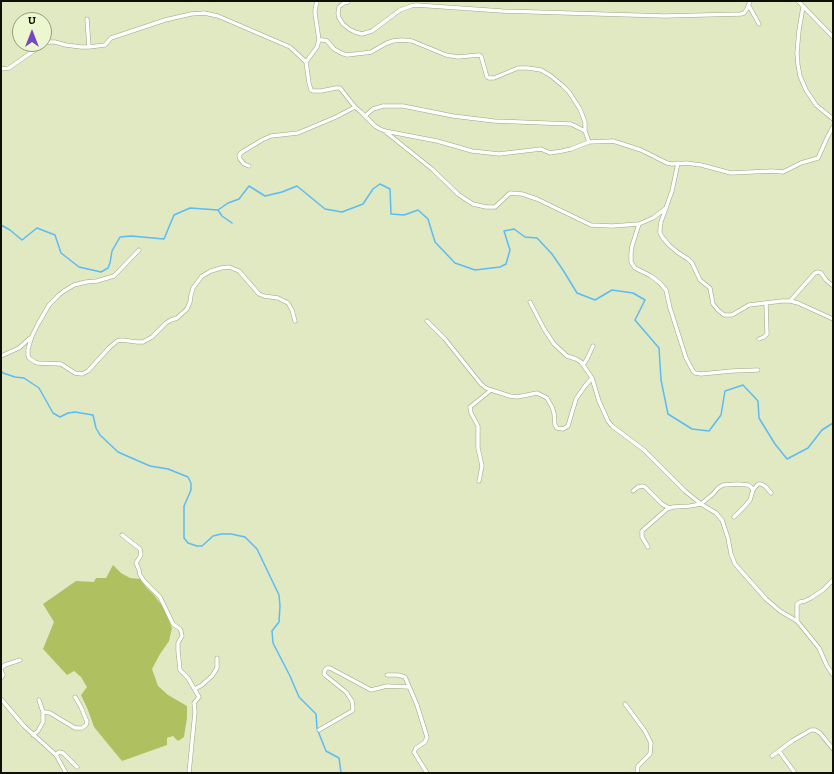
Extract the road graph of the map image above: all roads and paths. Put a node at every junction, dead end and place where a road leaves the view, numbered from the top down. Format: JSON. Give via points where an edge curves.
{"nodes":[{"id":1,"x":317,"y":1,"type":"edge"},
{"id":2,"x":750,"y":1,"type":"edge"},
{"id":3,"x":798,"y":1,"type":"edge"},
{"id":4,"x":348,"y":2,"type":"edge"},
{"id":5,"x":748,"y":6,"type":"junction"},
{"id":6,"x":804,"y":7,"type":"junction"},
{"id":7,"x":87,"y":19,"type":"dead end"},
{"id":8,"x":759,"y":24,"type":"dead end"},
{"id":9,"x":833,"y":37,"type":"edge"},
{"id":10,"x":319,"y":40,"type":"junction"},
{"id":11,"x":89,"y":47,"type":"junction"},
{"id":12,"x":306,"y":62,"type":"junction"},
{"id":13,"x":1,"y":70,"type":"edge"},
{"id":14,"x":355,"y":107,"type":"junction"},
{"id":15,"x":365,"y":116,"type":"junction"},
{"id":16,"x":833,"y":119,"type":"edge"},
{"id":17,"x":833,"y":127,"type":"edge"},
{"id":18,"x":385,"y":131,"type":"junction"},
{"id":19,"x":585,"y":131,"type":"junction"},
{"id":20,"x":589,"y":142,"type":"junction"},
{"id":21,"x":678,"y":163,"type":"junction"},
{"id":22,"x":249,"y":166,"type":"dead end"},
{"id":23,"x":666,"y":208,"type":"junction"},
{"id":24,"x":639,"y":224,"type":"junction"},
{"id":25,"x":139,"y":250,"type":"dead end"},
{"id":26,"x":832,"y":285,"type":"dead end"},
{"id":27,"x":790,"y":301,"type":"junction"},
{"id":28,"x":530,"y":302,"type":"dead end"},
{"id":29,"x":766,"y":303,"type":"junction"},
{"id":30,"x":833,"y":319,"type":"edge"},
{"id":31,"x":295,"y":320,"type":"dead end"},
{"id":32,"x":426,"y":321,"type":"dead end"},
{"id":33,"x":32,"y":336,"type":"junction"},
{"id":34,"x":759,"y":339,"type":"dead end"},
{"id":35,"x":593,"y":346,"type":"dead end"},
{"id":36,"x":1,"y":356,"type":"edge"},
{"id":37,"x":583,"y":365,"type":"junction"},
{"id":38,"x":758,"y":370,"type":"dead end"},
{"id":39,"x":592,"y":378,"type":"junction"},
{"id":40,"x":491,"y":390,"type":"junction"},
{"id":41,"x":479,"y":481,"type":"dead end"},
{"id":42,"x":753,"y":490,"type":"junction"},
{"id":43,"x":633,"y":491,"type":"dead end"},
{"id":44,"x":771,"y":493,"type":"dead end"},
{"id":45,"x":701,"y":504,"type":"junction"},
{"id":46,"x":669,"y":508,"type":"junction"},
{"id":47,"x":734,"y":517,"type":"dead end"},
{"id":48,"x":122,"y":535,"type":"dead end"},
{"id":49,"x":648,"y":547,"type":"dead end"},
{"id":50,"x":833,"y":580,"type":"edge"},
{"id":51,"x":797,"y":621,"type":"junction"},
{"id":52,"x":217,"y":658,"type":"dead end"},
{"id":53,"x":20,"y":660,"type":"dead end"},
{"id":54,"x":1,"y":669,"type":"edge"},
{"id":55,"x":387,"y":675,"type":"dead end"},
{"id":56,"x":833,"y":675,"type":"edge"},
{"id":57,"x":1,"y":678,"type":"edge"},
{"id":58,"x":409,"y":687,"type":"junction"},
{"id":59,"x":195,"y":689,"type":"junction"},
{"id":60,"x":75,"y":697,"type":"dead end"},
{"id":61,"x":1,"y":700,"type":"edge"},
{"id":62,"x":39,"y":700,"type":"dead end"},
{"id":63,"x":625,"y":704,"type":"dead end"},
{"id":64,"x":43,"y":712,"type":"junction"},
{"id":65,"x":319,"y":730,"type":"dead end"},
{"id":66,"x":33,"y":735,"type":"junction"},
{"id":67,"x":833,"y":750,"type":"edge"},
{"id":68,"x":779,"y":751,"type":"junction"},
{"id":69,"x":56,"y":755,"type":"junction"},
{"id":70,"x":772,"y":756,"type":"dead end"},
{"id":71,"x":77,"y":767,"type":"dead end"},
{"id":72,"x":66,"y":773,"type":"edge"},
{"id":73,"x":189,"y":773,"type":"edge"},
{"id":74,"x":426,"y":773,"type":"edge"},
{"id":75,"x":637,"y":773,"type":"edge"},
{"id":76,"x":795,"y":773,"type":"edge"}],
"edges":[{"from":1,"to":10,"type":"street","via":[[314,10]]},
{"from":2,"to":5,"type":"street"},
{"from":3,"to":6,"type":"street"},
{"from":4,"to":5,"type":"street","via":[[340,7],[339,18],[347,28],[362,34],[372,31],[400,10],[416,5],[502,11],[665,16],[741,14]]},
{"from":5,"to":8,"type":"street"},
{"from":6,"to":9,"type":"street"},
{"from":6,"to":16,"type":"street","via":[[797,53],[800,76],[818,108]]},
{"from":7,"to":11,"type":"street"},
{"from":10,"to":12,"type":"street"},
{"from":10,"to":19,"type":"street","via":[[327,41],[334,49],[347,55],[364,54],[393,41],[402,40],[412,41],[446,55],[480,55],[489,78],[520,67],[541,70],[568,92],[584,116]]},
{"from":11,"to":12,"type":"street","via":[[105,45],[111,38],[170,18],[204,13],[218,16],[290,47]]},
{"from":11,"to":13,"type":"street","via":[[46,43],[9,68]]},
{"from":12,"to":14,"type":"street","via":[[311,90],[340,88]]},
{"from":14,"to":15,"type":"street"},
{"from":14,"to":22,"type":"street","via":[[298,133],[271,136],[262,140],[239,155],[244,164]]},
{"from":15,"to":18,"type":"street","via":[[376,127]]},
{"from":15,"to":19,"type":"street","via":[[371,110],[388,105],[494,121],[571,124]]},
{"from":17,"to":21,"type":"street","via":[[818,158],[801,163],[785,172],[731,173],[701,165]]},
{"from":18,"to":20,"type":"street","via":[[493,154],[540,149],[550,153]]},
{"from":18,"to":24,"type":"street","via":[[432,169],[459,195],[473,204],[495,207],[510,194],[516,194],[537,199],[591,226]]},
{"from":19,"to":20,"type":"street"},
{"from":20,"to":21,"type":"street","via":[[616,141],[663,162]]},
{"from":21,"to":23,"type":"street"},
{"from":23,"to":24,"type":"street"},
{"from":23,"to":29,"type":"street","via":[[660,233],[672,248],[692,263],[700,280],[710,288],[713,304],[718,310],[724,315],[732,315],[749,305]]},
{"from":24,"to":38,"type":"street","via":[[632,246],[631,262],[635,268],[660,282],[666,290],[686,358],[693,371],[701,374]]},
{"from":25,"to":33,"type":"street","via":[[114,276],[74,285],[59,295],[49,305]]},
{"from":26,"to":27,"type":"street","via":[[821,273],[815,273]]},
{"from":27,"to":29,"type":"street"},
{"from":27,"to":30,"type":"street"},
{"from":28,"to":37,"type":"street","via":[[554,344],[567,356]]},
{"from":29,"to":34,"type":"street","via":[[767,334]]},
{"from":31,"to":33,"type":"street","via":[[288,302],[259,294],[239,271],[229,267],[211,270],[202,276],[193,288],[186,309],[152,337],[143,342],[117,342],[82,374],[75,373],[61,364],[35,362],[27,352]]},
{"from":32,"to":40,"type":"street","via":[[449,344],[481,384]]},
{"from":33,"to":36,"type":"street","via":[[19,348]]},
{"from":35,"to":37,"type":"street"},
{"from":37,"to":39,"type":"street"},
{"from":39,"to":40,"type":"street","via":[[576,399],[568,427],[563,429],[555,426],[552,407],[543,396],[536,393],[516,397]]},
{"from":39,"to":45,"type":"street","via":[[609,424],[644,450]]},
{"from":40,"to":41,"type":"street","via":[[470,407],[478,426],[478,448],[482,466]]},
{"from":42,"to":44,"type":"street","via":[[761,484]]},
{"from":42,"to":45,"type":"street","via":[[745,484],[724,485]]},
{"from":42,"to":47,"type":"street","via":[[750,500]]},
{"from":43,"to":46,"type":"street","via":[[638,486],[643,486]]},
{"from":45,"to":46,"type":"street"},
{"from":45,"to":51,"type":"street","via":[[722,520],[731,554],[740,571],[766,599]]},
{"from":46,"to":49,"type":"street","via":[[642,531],[642,537]]},
{"from":48,"to":59,"type":"street","via":[[140,550],[141,555],[136,563],[140,575],[160,597],[174,624],[181,631],[182,636],[178,643],[180,670]]},
{"from":50,"to":51,"type":"street","via":[[823,590],[797,604]]},
{"from":51,"to":56,"type":"street","via":[[819,648]]},
{"from":52,"to":59,"type":"street","via":[[217,668],[212,676]]},
{"from":53,"to":54,"type":"street"},
{"from":54,"to":57,"type":"street"},
{"from":55,"to":58,"type":"street","via":[[403,676]]},
{"from":58,"to":65,"type":"street","via":[[387,686],[371,690],[327,668],[324,674],[346,692],[353,708]]},
{"from":58,"to":74,"type":"street","via":[[420,711],[427,738],[414,752]]},
{"from":59,"to":73,"type":"street","via":[[199,696],[194,703]]},
{"from":60,"to":64,"type":"street","via":[[87,722],[82,728],[75,728],[50,713]]},
{"from":61,"to":66,"type":"street"},
{"from":62,"to":64,"type":"street"},
{"from":63,"to":75,"type":"street","via":[[651,743],[650,754],[638,766]]},
{"from":64,"to":66,"type":"street","via":[[42,723]]},
{"from":66,"to":69,"type":"street"},
{"from":67,"to":68,"type":"street","via":[[820,732],[814,730],[807,731]]},
{"from":68,"to":70,"type":"street"},
{"from":68,"to":76,"type":"street"},
{"from":69,"to":71,"type":"street","via":[[58,752],[63,753]]},
{"from":69,"to":72,"type":"street"}]}
